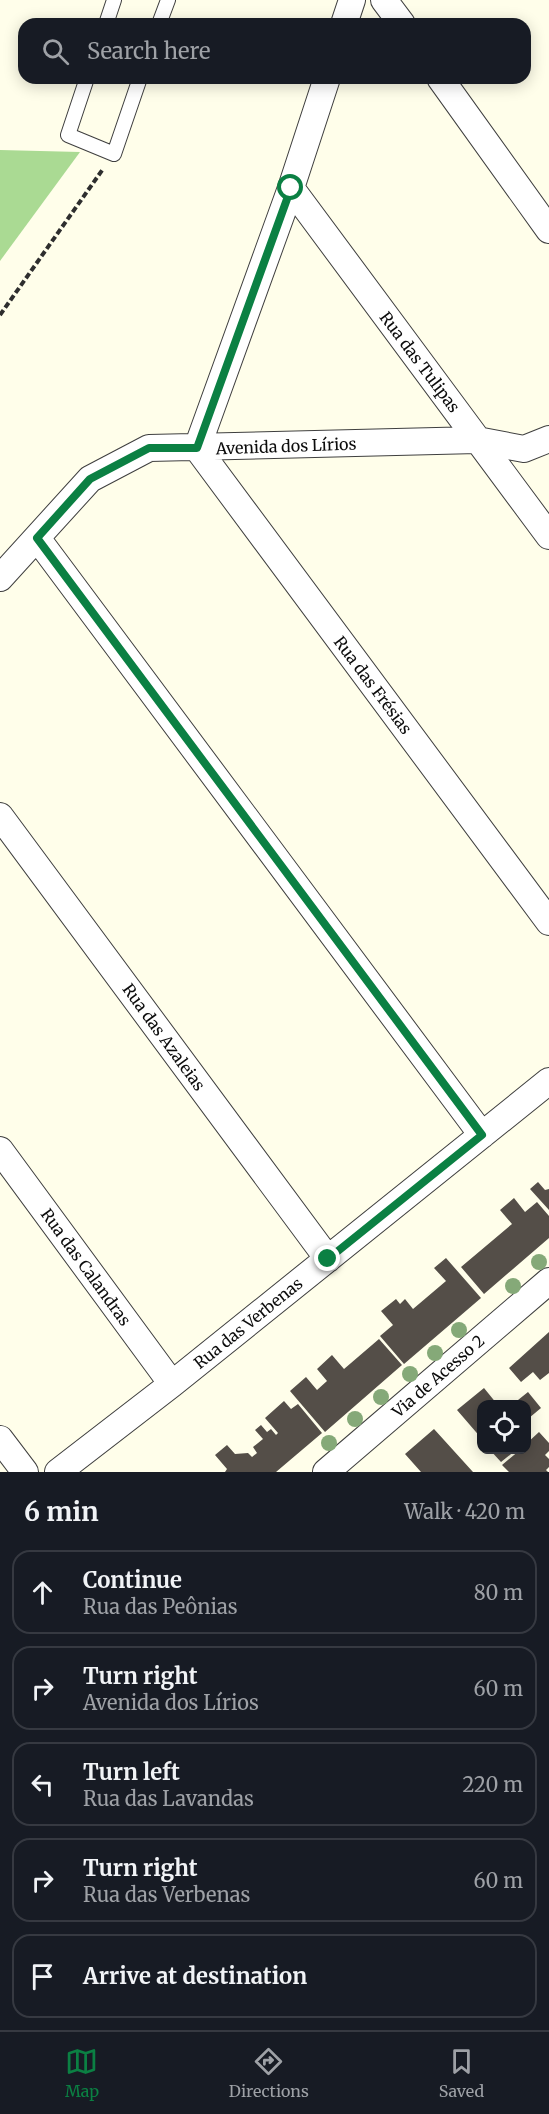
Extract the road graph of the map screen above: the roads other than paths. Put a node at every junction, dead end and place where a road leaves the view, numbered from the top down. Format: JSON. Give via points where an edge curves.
{"nodes":[{"id":1,"x":114,"y":0,"type":"edge"},
{"id":2,"x":168,"y":0,"type":"edge"},
{"id":3,"x":352,"y":0,"type":"edge"},
{"id":4,"x":384,"y":0,"type":"edge"},
{"id":5,"x":108,"y":18,"type":"edge"},
{"id":6,"x":161,"y":18,"type":"edge"},
{"id":7,"x":346,"y":18,"type":"edge"},
{"id":8,"x":398,"y":18,"type":"edge"},
{"id":9,"x":85,"y":84,"type":"edge"},
{"id":10,"x":138,"y":84,"type":"edge"},
{"id":11,"x":325,"y":84,"type":"edge"},
{"id":12,"x":444,"y":84,"type":"edge"},
{"id":13,"x":291,"y":188,"type":"junction"},
{"id":14,"x":549,"y":230,"type":"edge"},
{"id":15,"x":549,"y":439,"type":"edge"},
{"id":16,"x":477,"y":440,"type":"junction"},
{"id":17,"x":197,"y":448,"type":"junction"},
{"id":18,"x":549,"y":536,"type":"edge"},
{"id":19,"x":37,"y":538,"type":"junction"},
{"id":20,"x":0,"y":578,"type":"edge"},
{"id":21,"x":0,"y":816,"type":"edge"},
{"id":22,"x":549,"y":922,"type":"edge"},
{"id":23,"x":549,"y":1081,"type":"edge"},
{"id":24,"x":482,"y":1135,"type":"junction"},
{"id":25,"x":0,"y":1150,"type":"edge"},
{"id":26,"x":328,"y":1259,"type":"junction"},
{"id":27,"x":549,"y":1281,"type":"edge"},
{"id":28,"x":172,"y":1384,"type":"junction"},
{"id":29,"x":0,"y":1439,"type":"edge"},
{"id":30,"x":25,"y":1472,"type":"edge"},
{"id":31,"x":57,"y":1472,"type":"edge"},
{"id":32,"x":326,"y":1472,"type":"edge"}],
"edges":[{"from":1,"to":5,"type":"lane"},
{"from":2,"to":6,"type":"lane"},
{"from":3,"to":7,"type":"street"},
{"from":4,"to":8,"type":"street"},
{"from":9,"to":10,"type":"lane","via":[[68,135],[114,154]]},
{"from":11,"to":13,"type":"street"},
{"from":12,"to":14,"type":"street"},
{"from":13,"to":16,"type":"street","name":"Rua das Tulipas"},
{"from":13,"to":17,"type":"street"},
{"from":15,"to":16,"type":"street","name":"Avenida dos Lírios","via":[[524,449]]},
{"from":16,"to":17,"type":"street","name":"Avenida dos Lírios"},
{"from":16,"to":18,"type":"street","name":"Rua das Tulipas"},
{"from":17,"to":19,"type":"street","name":"Avenida dos Lírios","via":[[149,448],[90,479]]},
{"from":17,"to":22,"type":"street","name":"Rua das Frésias"},
{"from":19,"to":20,"type":"street","name":"Avenida dos Lírios"},
{"from":19,"to":24,"type":"street"},
{"from":21,"to":26,"type":"street","name":"Rua das Azaleias"},
{"from":23,"to":24,"type":"street","name":"Rua das Verbenas"},
{"from":24,"to":26,"type":"street","name":"Rua das Verbenas"},
{"from":25,"to":28,"type":"street","name":"Rua das Calandras"},
{"from":26,"to":28,"type":"street","name":"Rua das Verbenas"},
{"from":27,"to":32,"type":"street","name":"Via de Acesso 2"},
{"from":28,"to":31,"type":"street","name":"Rua das Verbenas"},
{"from":29,"to":30,"type":"street"}]}
